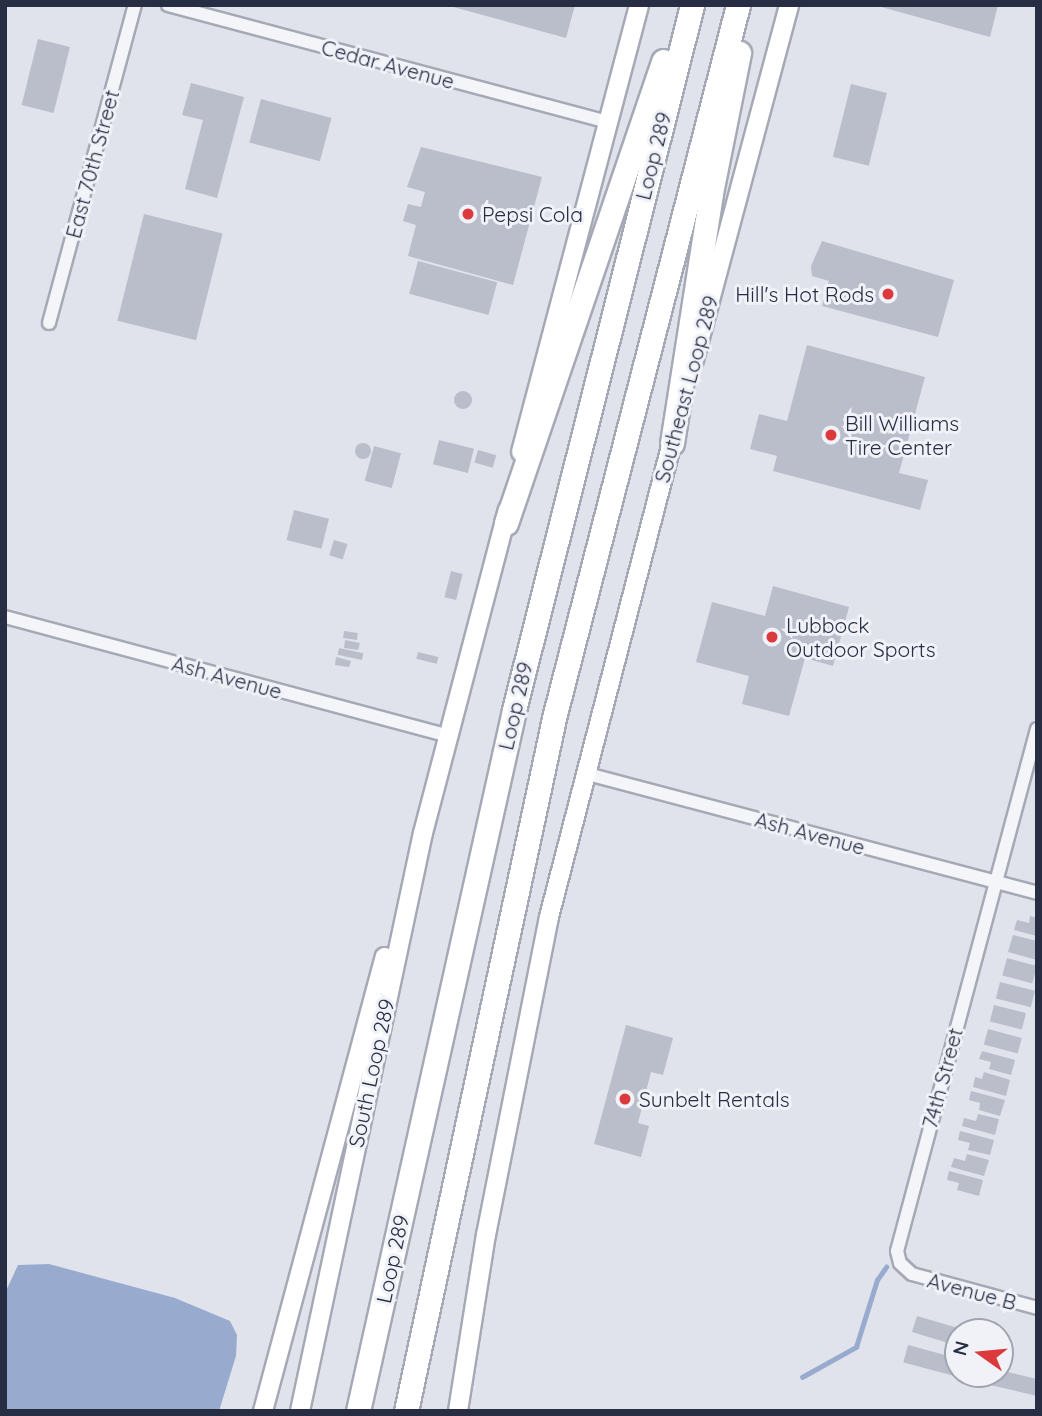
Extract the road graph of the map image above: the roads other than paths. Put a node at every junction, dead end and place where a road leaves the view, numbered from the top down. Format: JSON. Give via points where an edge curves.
{"nodes":[{"id":1,"x":135,"y":5,"type":"edge"},
{"id":2,"x":167,"y":5,"type":"edge"},
{"id":3,"x":639,"y":5,"type":"edge"},
{"id":4,"x":682,"y":5,"type":"edge"},
{"id":5,"x":692,"y":5,"type":"edge"},
{"id":6,"x":738,"y":5,"type":"edge"},
{"id":7,"x":749,"y":5,"type":"edge"},
{"id":8,"x":789,"y":5,"type":"edge"},
{"id":9,"x":609,"y":122,"type":"junction"},
{"id":10,"x":49,"y":323,"type":"dead end"},
{"id":11,"x":673,"y":443,"type":"junction"},
{"id":12,"x":506,"y":523,"type":"junction"},
{"id":13,"x":5,"y":617,"type":"edge"},
{"id":14,"x":1037,"y":729,"type":"edge"},
{"id":15,"x":449,"y":736,"type":"junction"},
{"id":16,"x":584,"y":773,"type":"junction"},
{"id":17,"x":423,"y":833,"type":"junction"},
{"id":18,"x":995,"y":882,"type":"junction"},
{"id":19,"x":1037,"y":893,"type":"edge"},
{"id":20,"x":486,"y":1235,"type":"junction"},
{"id":21,"x":908,"y":1271,"type":"joint"},
{"id":22,"x":1037,"y":1308,"type":"edge"},
{"id":23,"x":263,"y":1411,"type":"edge"},
{"id":24,"x":300,"y":1411,"type":"edge"},
{"id":25,"x":358,"y":1411,"type":"edge"},
{"id":26,"x":406,"y":1411,"type":"edge"},
{"id":27,"x":457,"y":1411,"type":"edge"},
{"id":28,"x":470,"y":1411,"type":"edge"}],
"edges":[{"from":1,"to":10,"type":"street","name":"East 70th Street"},
{"from":2,"to":9,"type":"street","name":"Cedar Avenue"},
{"from":3,"to":9,"type":"main road"},
{"from":4,"to":12,"type":"highway"},
{"from":5,"to":25,"type":"highway","name":"Loop 289","via":[[520,685]]},
{"from":6,"to":26,"type":"highway","name":"Loop 289","via":[[566,667]]},
{"from":7,"to":11,"type":"highway","via":[[711,193]]},
{"from":8,"to":11,"type":"main road","name":"Southeast Loop 289"},
{"from":9,"to":12,"type":"main road","via":[[531,407]]},
{"from":11,"to":16,"type":"main road","name":"Southeast Loop 289"},
{"from":12,"to":15,"type":"main road"},
{"from":13,"to":15,"type":"street","name":"Ash Avenue"},
{"from":14,"to":18,"type":"street","name":"74th Street"},
{"from":15,"to":17,"type":"main road","name":"South Loop 289"},
{"from":16,"to":18,"type":"street","name":"Ash Avenue"},
{"from":16,"to":20,"type":"main road","via":[[549,917]]},
{"from":17,"to":23,"type":"main road","via":[[391,934]]},
{"from":17,"to":24,"type":"main road","name":"South Loop 289"},
{"from":18,"to":19,"type":"street","name":"Ash Avenue"},
{"from":18,"to":21,"type":"street","name":"74th Street","via":[[897,1245],[900,1263]]},
{"from":20,"to":27,"type":"main road"},
{"from":20,"to":28,"type":"main road"},
{"from":21,"to":22,"type":"street","name":"Avenue B"}]}
